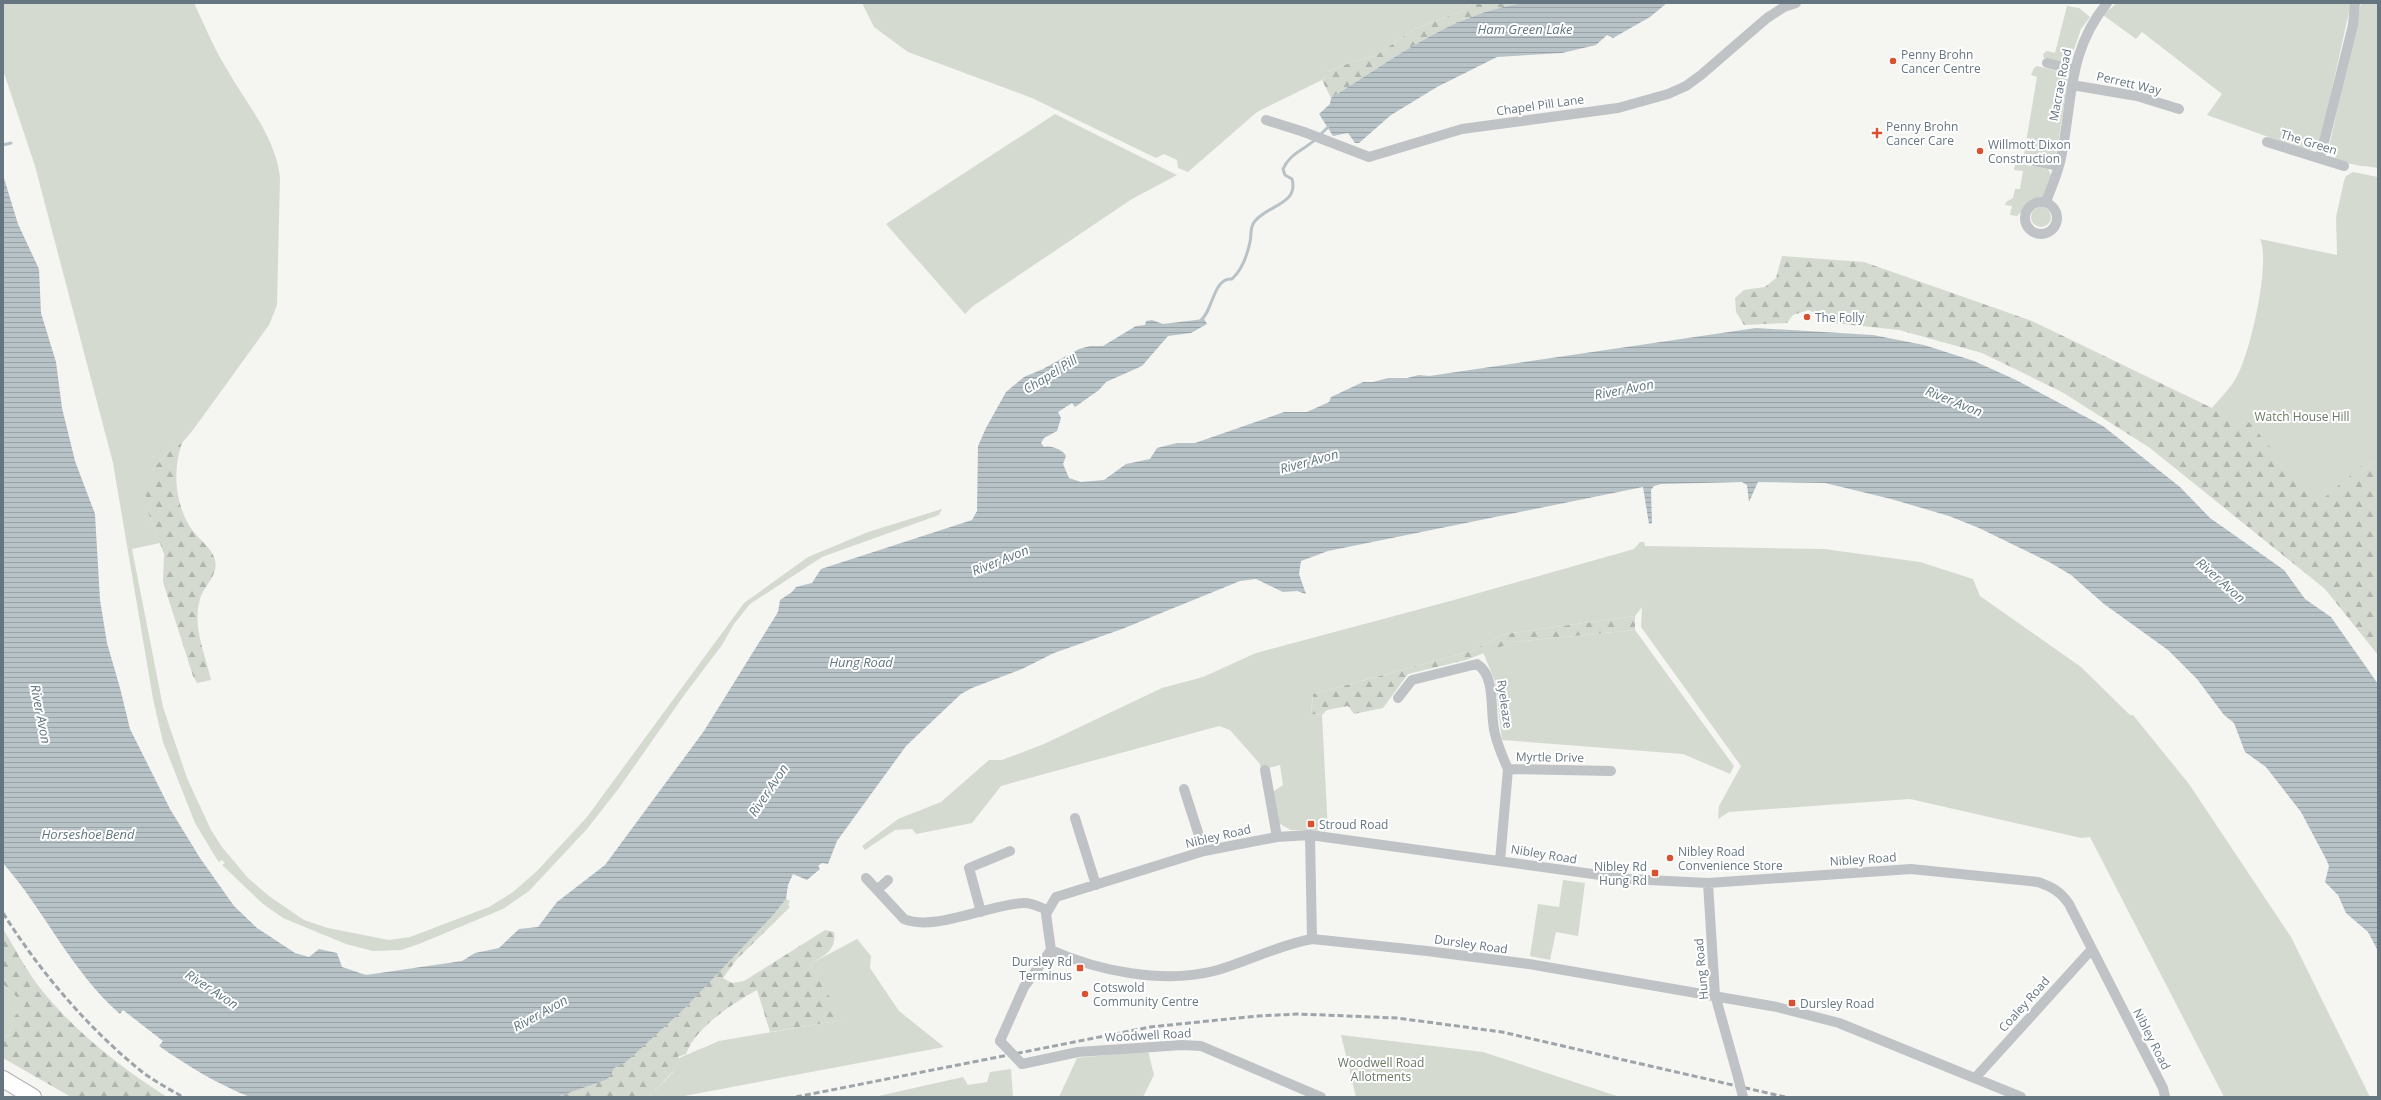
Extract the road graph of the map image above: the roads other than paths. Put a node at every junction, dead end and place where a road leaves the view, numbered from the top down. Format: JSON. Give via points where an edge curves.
{"nodes":[{"id":1,"x":1796,"y":3,"type":"edge"},
{"id":2,"x":2107,"y":3,"type":"edge"},
{"id":3,"x":2355,"y":3,"type":"edge"},
{"id":4,"x":2047,"y":63,"type":"dead end"},
{"id":5,"x":2074,"y":70,"type":"junction"},
{"id":6,"x":2072,"y":84,"type":"junction"},
{"id":7,"x":2179,"y":109,"type":"dead end"},
{"id":8,"x":1266,"y":120,"type":"dead end"},
{"id":9,"x":2267,"y":142,"type":"dead end"},
{"id":10,"x":2320,"y":158,"type":"junction"},
{"id":11,"x":2034,"y":161,"type":"dead end"},
{"id":12,"x":2059,"y":166,"type":"junction"},
{"id":13,"x":2344,"y":166,"type":"dead end"},
{"id":14,"x":2046,"y":202,"type":"dead end"},
{"id":15,"x":1398,"y":698,"type":"dead end"},
{"id":16,"x":1508,"y":769,"type":"junction"},
{"id":17,"x":1265,"y":770,"type":"dead end"},
{"id":18,"x":1611,"y":771,"type":"dead end"},
{"id":19,"x":1184,"y":789,"type":"dead end"},
{"id":20,"x":1075,"y":818,"type":"dead end"},
{"id":21,"x":1310,"y":835,"type":"junction"},
{"id":22,"x":1277,"y":837,"type":"junction"},
{"id":23,"x":1010,"y":850,"type":"dead end"},
{"id":24,"x":1204,"y":851,"type":"junction"},
{"id":25,"x":1500,"y":861,"type":"junction"},
{"id":26,"x":866,"y":878,"type":"dead end"},
{"id":27,"x":888,"y":880,"type":"dead end"},
{"id":28,"x":1708,"y":883,"type":"junction"},
{"id":29,"x":1096,"y":885,"type":"junction"},
{"id":30,"x":877,"y":890,"type":"junction"},
{"id":31,"x":1047,"y":910,"type":"junction"},
{"id":32,"x":981,"y":912,"type":"junction"},
{"id":33,"x":1312,"y":939,"type":"junction"},
{"id":34,"x":2092,"y":949,"type":"junction"},
{"id":35,"x":1051,"y":950,"type":"junction"},
{"id":36,"x":1715,"y":995,"type":"junction"},
{"id":37,"x":1976,"y":1077,"type":"junction"},
{"id":38,"x":3,"y":1078,"type":"edge"},
{"id":39,"x":33,"y":1097,"type":"edge"},
{"id":40,"x":1321,"y":1097,"type":"edge"},
{"id":41,"x":1743,"y":1097,"type":"edge"},
{"id":42,"x":2021,"y":1097,"type":"edge"},
{"id":43,"x":2165,"y":1097,"type":"edge"}],
"edges":[{"from":1,"to":8,"type":"street","name":"Chapel Pill Lane","via":[[1767,18],[1696,79],[1668,94],[1618,108],[1462,129],[1368,157]]},
{"from":2,"to":5,"type":"street","name":"Macrae Road","via":[[2087,31]]},
{"from":3,"to":10,"type":"street","via":[[2353,25]]},
{"from":4,"to":5,"type":"street"},
{"from":5,"to":6,"type":"street","name":"Macrae Road"},
{"from":6,"to":7,"type":"street","name":"Perrett Way","via":[[2137,96]]},
{"from":6,"to":12,"type":"street","name":"Macrae Road"},
{"from":9,"to":10,"type":"street","name":"The Green"},
{"from":10,"to":13,"type":"street","name":"The Green"},
{"from":11,"to":12,"type":"street"},
{"from":12,"to":14,"type":"street","name":"Macrae Road"},
{"from":15,"to":16,"type":"street","name":"Ryeleaze","via":[[1412,680],[1477,664],[1485,669],[1495,734]]},
{"from":16,"to":18,"type":"street","name":"Myrtle Drive"},
{"from":16,"to":25,"type":"street","name":"Myrtle Drive"},
{"from":17,"to":22,"type":"street"},
{"from":19,"to":24,"type":"street"},
{"from":20,"to":29,"type":"street"},
{"from":21,"to":22,"type":"street","name":"Nibley Road"},
{"from":21,"to":25,"type":"street","name":"Nibley Road"},
{"from":21,"to":33,"type":"street"},
{"from":22,"to":24,"type":"street","name":"Nibley Road"},
{"from":23,"to":32,"type":"street","via":[[969,868]]},
{"from":24,"to":29,"type":"street","name":"Nibley Road"},
{"from":25,"to":28,"type":"street","name":"Nibley Road","via":[[1629,879]]},
{"from":26,"to":30,"type":"street"},
{"from":27,"to":30,"type":"street"},
{"from":28,"to":34,"type":"street","name":"Nibley Road","via":[[1911,869],[2038,882],[2061,893]]},
{"from":28,"to":36,"type":"street","name":"Hung Road"},
{"from":29,"to":31,"type":"street","name":"Nibley Road","via":[[1056,897]]},
{"from":30,"to":32,"type":"street","via":[[904,919],[912,922],[947,919]]},
{"from":31,"to":32,"type":"street","via":[[1022,903]]},
{"from":31,"to":35,"type":"street"},
{"from":33,"to":35,"type":"street","name":"Dursley Road","via":[[1295,942],[1213,971],[1184,974],[1138,974],[1109,970],[1082,963]]},
{"from":33,"to":36,"type":"street","name":"Dursley Road","via":[[1529,964]]},
{"from":34,"to":37,"type":"street","name":"Coaley Road"},
{"from":34,"to":43,"type":"street","name":"Nibley Road","via":[[2163,1088]]},
{"from":35,"to":40,"type":"street","name":"Woodwell Road","bridge":true,"via":[[1024,987],[1000,1041],[1022,1064],[1078,1052],[1201,1046]]},
{"from":36,"to":37,"type":"street","name":"Dursley Road","via":[[1839,1023]]},
{"from":36,"to":41,"type":"street","name":"Hung Road","bridge":true},
{"from":37,"to":42,"type":"street","name":"Dursley Road"},
{"from":38,"to":39,"type":"highway"}]}
